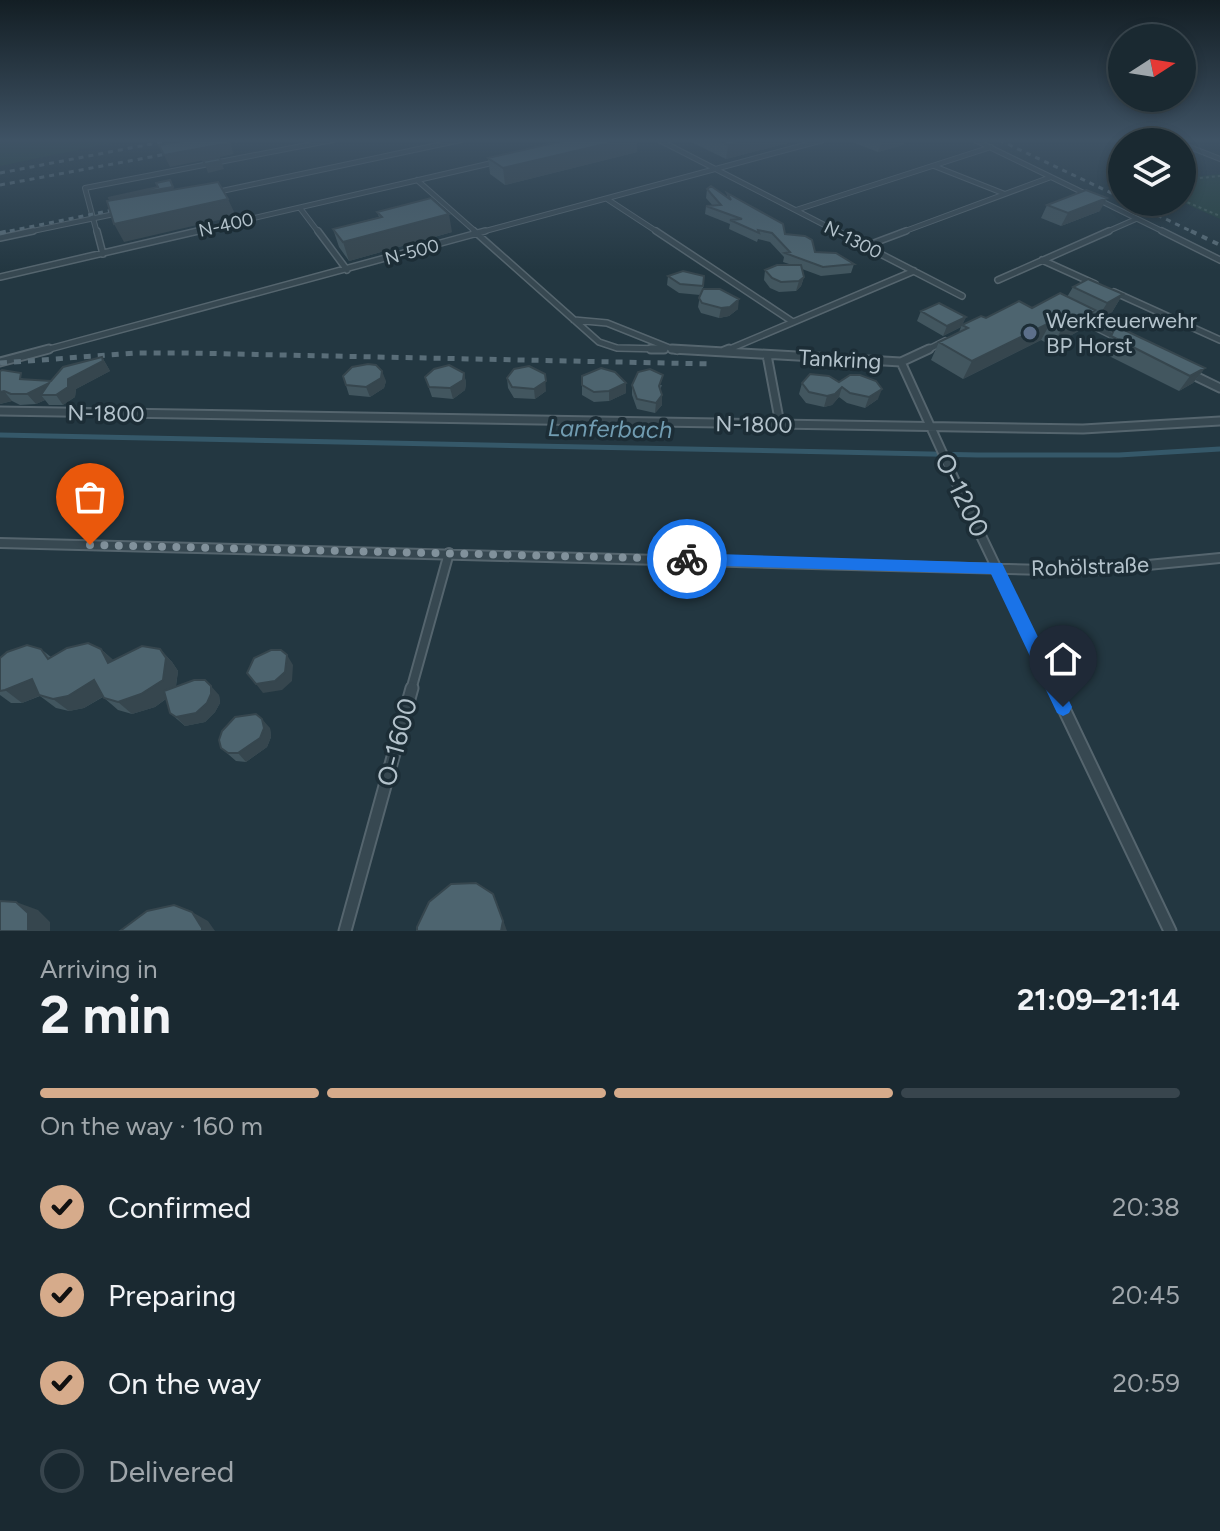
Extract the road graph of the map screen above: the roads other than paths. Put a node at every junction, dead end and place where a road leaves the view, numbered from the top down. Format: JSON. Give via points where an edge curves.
{"nodes":[{"id":1,"x":109,"y":183,"type":"edge"},
{"id":2,"x":256,"y":183,"type":"edge"},
{"id":3,"x":403,"y":183,"type":"edge"},
{"id":4,"x":421,"y":183,"type":"edge"},
{"id":5,"x":664,"y":183,"type":"edge"},
{"id":6,"x":744,"y":183,"type":"edge"},
{"id":7,"x":879,"y":183,"type":"edge"},
{"id":8,"x":978,"y":183,"type":"edge"},
{"id":9,"x":1034,"y":183,"type":"edge"},
{"id":10,"x":1064,"y":183,"type":"edge"},
{"id":11,"x":216,"y":192,"type":"edge"},
{"id":12,"x":1005,"y":194,"type":"junction"},
{"id":13,"x":607,"y":199,"type":"junction"},
{"id":14,"x":300,"y":208,"type":"junction"},
{"id":15,"x":796,"y":210,"type":"junction"},
{"id":16,"x":124,"y":212,"type":"edge"},
{"id":17,"x":94,"y":218,"type":"junction"},
{"id":18,"x":1136,"y":219,"type":"junction"},
{"id":19,"x":478,"y":234,"type":"junction"},
{"id":20,"x":0,"y":238,"type":"edge"},
{"id":21,"x":865,"y":246,"type":"junction"},
{"id":22,"x":103,"y":254,"type":"junction"},
{"id":23,"x":1042,"y":260,"type":"junction"},
{"id":24,"x":1220,"y":260,"type":"edge"},
{"id":25,"x":347,"y":270,"type":"junction"},
{"id":26,"x":914,"y":271,"type":"junction"},
{"id":27,"x":0,"y":277,"type":"edge"},
{"id":28,"x":998,"y":280,"type":"dead end"},
{"id":29,"x":1097,"y":285,"type":"edge"},
{"id":30,"x":1111,"y":291,"type":"edge"},
{"id":31,"x":962,"y":296,"type":"dead end"},
{"id":32,"x":1079,"y":319,"type":"edge"},
{"id":33,"x":574,"y":320,"type":"junction"},
{"id":34,"x":793,"y":322,"type":"junction"},
{"id":35,"x":957,"y":335,"type":"edge"},
{"id":36,"x":1121,"y":340,"type":"edge"},
{"id":37,"x":1220,"y":340,"type":"edge"},
{"id":38,"x":670,"y":349,"type":"junction"},
{"id":39,"x":720,"y":353,"type":"junction"},
{"id":40,"x":767,"y":355,"type":"junction"},
{"id":41,"x":0,"y":362,"type":"edge"},
{"id":42,"x":901,"y":362,"type":"junction"},
{"id":43,"x":1178,"y":367,"type":"edge"},
{"id":44,"x":1220,"y":388,"type":"edge"},
{"id":45,"x":0,"y":411,"type":"edge"},
{"id":46,"x":1220,"y":421,"type":"edge"},
{"id":47,"x":780,"y":424,"type":"junction"},
{"id":48,"x":929,"y":427,"type":"junction"},
{"id":49,"x":0,"y":543,"type":"edge"},
{"id":50,"x":449,"y":553,"type":"junction"},
{"id":51,"x":1220,"y":558,"type":"edge"},
{"id":52,"x":996,"y":568,"type":"junction"},
{"id":53,"x":345,"y":931,"type":"edge"},
{"id":54,"x":1170,"y":931,"type":"edge"}],
"edges":[{"from":1,"to":17,"type":"lane","via":[[85,188]]},
{"from":2,"to":11,"type":"lane"},
{"from":3,"to":14,"type":"lane","name":"N-400"},
{"from":4,"to":19,"type":"lane","name":"Tankring"},
{"from":5,"to":13,"type":"lane","name":"N-500"},
{"from":6,"to":15,"type":"lane","name":"N-1300"},
{"from":7,"to":15,"type":"lane"},
{"from":8,"to":12,"type":"lane"},
{"from":9,"to":12,"type":"lane"},
{"from":10,"to":18,"type":"lane"},
{"from":12,"to":21,"type":"lane"},
{"from":13,"to":19,"type":"lane","name":"N-500"},
{"from":13,"to":34,"type":"lane"},
{"from":14,"to":22,"type":"lane","name":"N-400"},
{"from":14,"to":25,"type":"lane"},
{"from":15,"to":21,"type":"lane","name":"N-1300"},
{"from":16,"to":17,"type":"lane"},
{"from":17,"to":20,"type":"lane"},
{"from":17,"to":22,"type":"lane"},
{"from":18,"to":23,"type":"lane"},
{"from":18,"to":24,"type":"lane"},
{"from":19,"to":25,"type":"lane","name":"N-500"},
{"from":19,"to":33,"type":"lane","name":"Tankring"},
{"from":21,"to":26,"type":"lane","name":"N-1300"},
{"from":22,"to":27,"type":"lane","name":"N-400"},
{"from":23,"to":28,"type":"lane"},
{"from":23,"to":29,"type":"lane"},
{"from":25,"to":41,"type":"lane","name":"N-500"},
{"from":26,"to":31,"type":"lane","name":"N-1300"},
{"from":26,"to":34,"type":"lane"},
{"from":30,"to":37,"type":"lane"},
{"from":32,"to":36,"type":"lane"},
{"from":33,"to":38,"type":"lane","name":"Tankring","via":[[607,323]]},
{"from":33,"to":38,"type":"lane","name":"Tankring","via":[[599,342],[617,348]]},
{"from":34,"to":39,"type":"lane"},
{"from":35,"to":42,"type":"lane","name":"Tankring"},
{"from":38,"to":39,"type":"lane","name":"Tankring"},
{"from":39,"to":40,"type":"lane","name":"Tankring"},
{"from":40,"to":42,"type":"lane","name":"Tankring"},
{"from":40,"to":47,"type":"lane"},
{"from":42,"to":48,"type":"lane","name":"O-1200"},
{"from":43,"to":44,"type":"lane"},
{"from":45,"to":47,"type":"lane","name":"N-1800"},
{"from":46,"to":48,"type":"lane","name":"N-1800","via":[[1083,429]]},
{"from":47,"to":48,"type":"lane","name":"N-1800"},
{"from":48,"to":52,"type":"lane","name":"O-1200"},
{"from":49,"to":50,"type":"lane","name":"Rohölstraße"},
{"from":50,"to":52,"type":"lane","name":"Rohölstraße"},
{"from":50,"to":53,"type":"lane","name":"O-1600"},
{"from":51,"to":52,"type":"lane","name":"Rohölstraße","via":[[1086,571]]},
{"from":52,"to":54,"type":"lane","name":"O-1200"}]}
